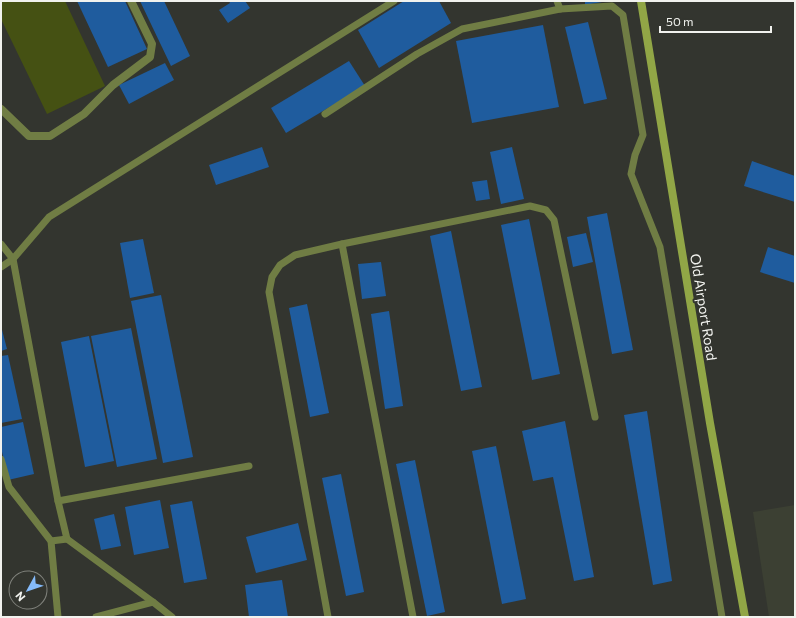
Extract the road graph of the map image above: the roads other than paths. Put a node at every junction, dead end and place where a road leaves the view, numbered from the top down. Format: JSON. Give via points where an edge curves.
{"nodes":[{"id":1,"x":132,"y":1,"type":"edge"},
{"id":2,"x":394,"y":1,"type":"edge"},
{"id":3,"x":557,"y":1,"type":"edge"},
{"id":4,"x":641,"y":1,"type":"edge"},
{"id":5,"x":560,"y":9,"type":"junction"},
{"id":6,"x":1,"y":109,"type":"edge"},
{"id":7,"x":325,"y":114,"type":"dead end"},
{"id":8,"x":1,"y":244,"type":"edge"},
{"id":9,"x":342,"y":244,"type":"junction"},
{"id":10,"x":13,"y":259,"type":"junction"},
{"id":11,"x":1,"y":267,"type":"edge"},
{"id":12,"x":595,"y":417,"type":"dead end"},
{"id":13,"x":1,"y":459,"type":"edge"},
{"id":14,"x":248,"y":466,"type":"dead end"},
{"id":15,"x":1,"y":479,"type":"edge"},
{"id":16,"x":9,"y":487,"type":"junction"},
{"id":17,"x":58,"y":501,"type":"junction"},
{"id":18,"x":67,"y":539,"type":"junction"},
{"id":19,"x":51,"y":541,"type":"junction"},
{"id":20,"x":153,"y":602,"type":"junction"},
{"id":21,"x":58,"y":617,"type":"edge"},
{"id":22,"x":96,"y":617,"type":"edge"},
{"id":23,"x":172,"y":617,"type":"edge"},
{"id":24,"x":328,"y":617,"type":"edge"},
{"id":25,"x":413,"y":617,"type":"edge"},
{"id":26,"x":722,"y":617,"type":"edge"},
{"id":27,"x":745,"y":617,"type":"edge"}],
"edges":[{"from":1,"to":6,"type":"street","via":[[152,44],[150,57],[113,84],[84,114],[50,136],[29,136]]},
{"from":2,"to":10,"type":"lane","via":[[49,218]]},
{"from":3,"to":5,"type":"lane"},
{"from":4,"to":27,"type":"main road","name":"Old Airport Road","via":[[710,423]]},
{"from":5,"to":7,"type":"lane","via":[[462,29],[417,54]]},
{"from":5,"to":26,"type":"lane","via":[[612,6],[623,15],[643,135],[630,174],[660,247]]},
{"from":8,"to":10,"type":"lane"},
{"from":9,"to":12,"type":"lane","via":[[530,206],[546,210],[554,220]]},
{"from":9,"to":24,"type":"lane","via":[[295,255],[280,265],[272,276],[269,292]]},
{"from":9,"to":25,"type":"lane"},
{"from":10,"to":11,"type":"lane"},
{"from":10,"to":17,"type":"lane"},
{"from":13,"to":16,"type":"lane"},
{"from":14,"to":17,"type":"lane"},
{"from":15,"to":16,"type":"lane"},
{"from":16,"to":19,"type":"lane"},
{"from":17,"to":18,"type":"lane"},
{"from":18,"to":19,"type":"lane"},
{"from":18,"to":20,"type":"lane"},
{"from":19,"to":21,"type":"lane"},
{"from":20,"to":22,"type":"lane"},
{"from":20,"to":23,"type":"lane"}]}
